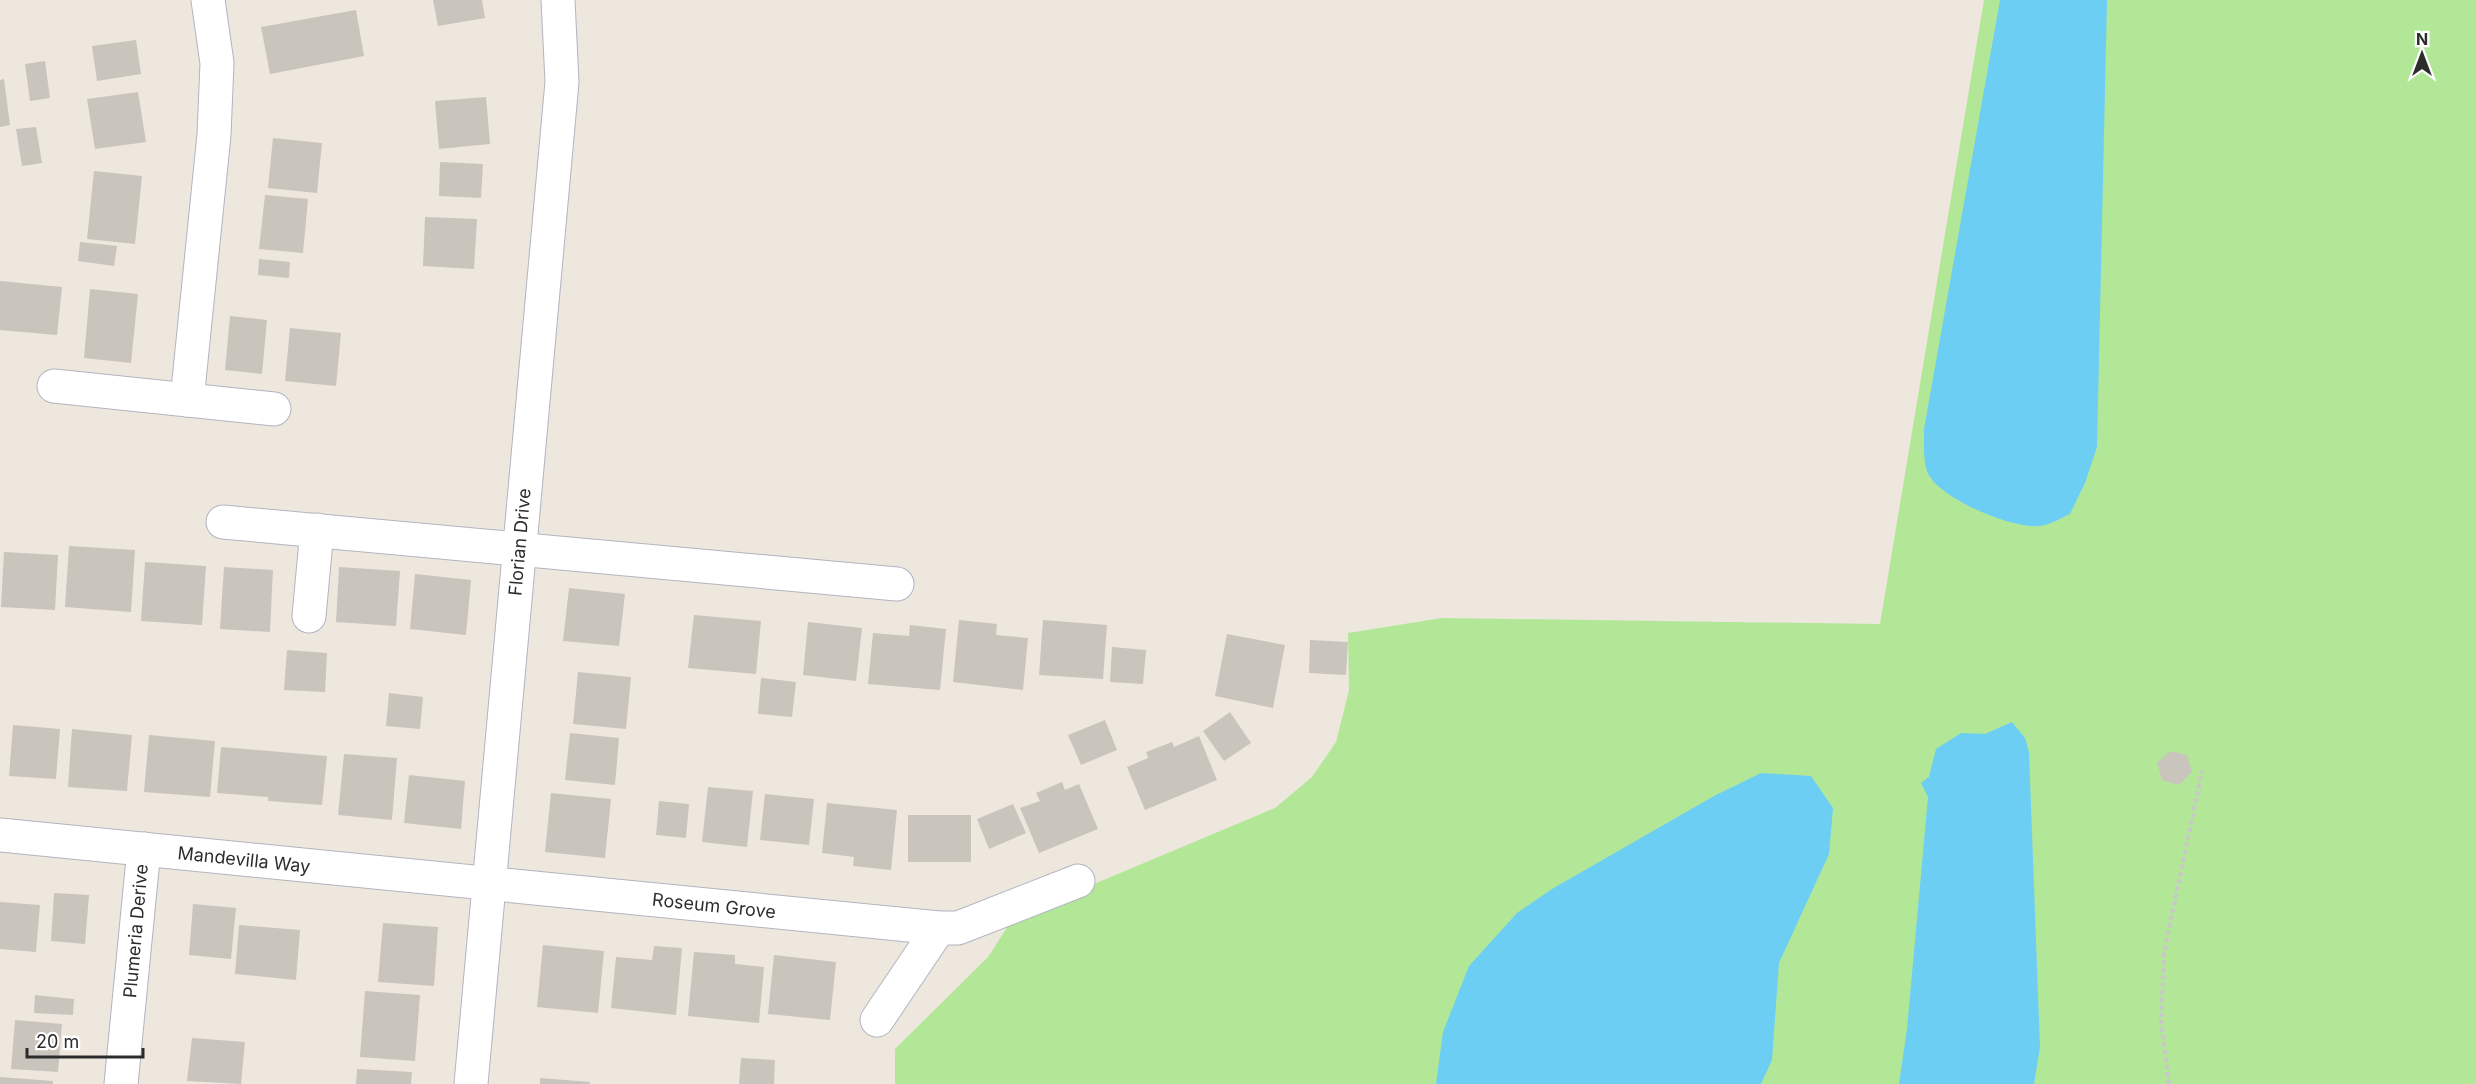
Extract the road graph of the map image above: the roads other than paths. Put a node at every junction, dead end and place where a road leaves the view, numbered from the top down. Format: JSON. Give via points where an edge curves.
{"nodes":[{"id":1,"x":208,"y":0,"type":"edge"},
{"id":2,"x":558,"y":0,"type":"edge"},
{"id":3,"x":54,"y":386,"type":"dead end"},
{"id":4,"x":187,"y":400,"type":"junction"},
{"id":5,"x":274,"y":410,"type":"dead end"},
{"id":6,"x":223,"y":522,"type":"dead end"},
{"id":7,"x":317,"y":530,"type":"junction"},
{"id":8,"x":519,"y":549,"type":"junction"},
{"id":9,"x":897,"y":584,"type":"dead end"},
{"id":10,"x":309,"y":616,"type":"dead end"},
{"id":11,"x":0,"y":835,"type":"edge"},
{"id":12,"x":144,"y":849,"type":"junction"},
{"id":13,"x":1078,"y":881,"type":"dead end"},
{"id":14,"x":489,"y":884,"type":"junction"},
{"id":15,"x":939,"y":928,"type":"junction"},
{"id":16,"x":877,"y":1020,"type":"dead end"},
{"id":17,"x":121,"y":1084,"type":"edge"},
{"id":18,"x":471,"y":1084,"type":"edge"}],
"edges":[{"from":1,"to":4,"type":"street","via":[[217,63],[214,135]]},
{"from":2,"to":8,"type":"street","name":"Florian Drive","via":[[562,82]]},
{"from":3,"to":4,"type":"street"},
{"from":4,"to":5,"type":"street"},
{"from":6,"to":7,"type":"street"},
{"from":7,"to":8,"type":"street"},
{"from":7,"to":10,"type":"street"},
{"from":8,"to":9,"type":"street"},
{"from":8,"to":14,"type":"street","name":"Florian Drive"},
{"from":11,"to":12,"type":"street","name":"Mandevilla Way"},
{"from":12,"to":14,"type":"street","name":"Mandevilla Way"},
{"from":12,"to":17,"type":"street","name":"Plumeria Derive"},
{"from":13,"to":15,"type":"street","name":"Roseum Grove","via":[[958,928]]},
{"from":14,"to":15,"type":"street","name":"Roseum Grove"},
{"from":14,"to":18,"type":"street","name":"Florian Drive"},
{"from":15,"to":16,"type":"street"}]}
